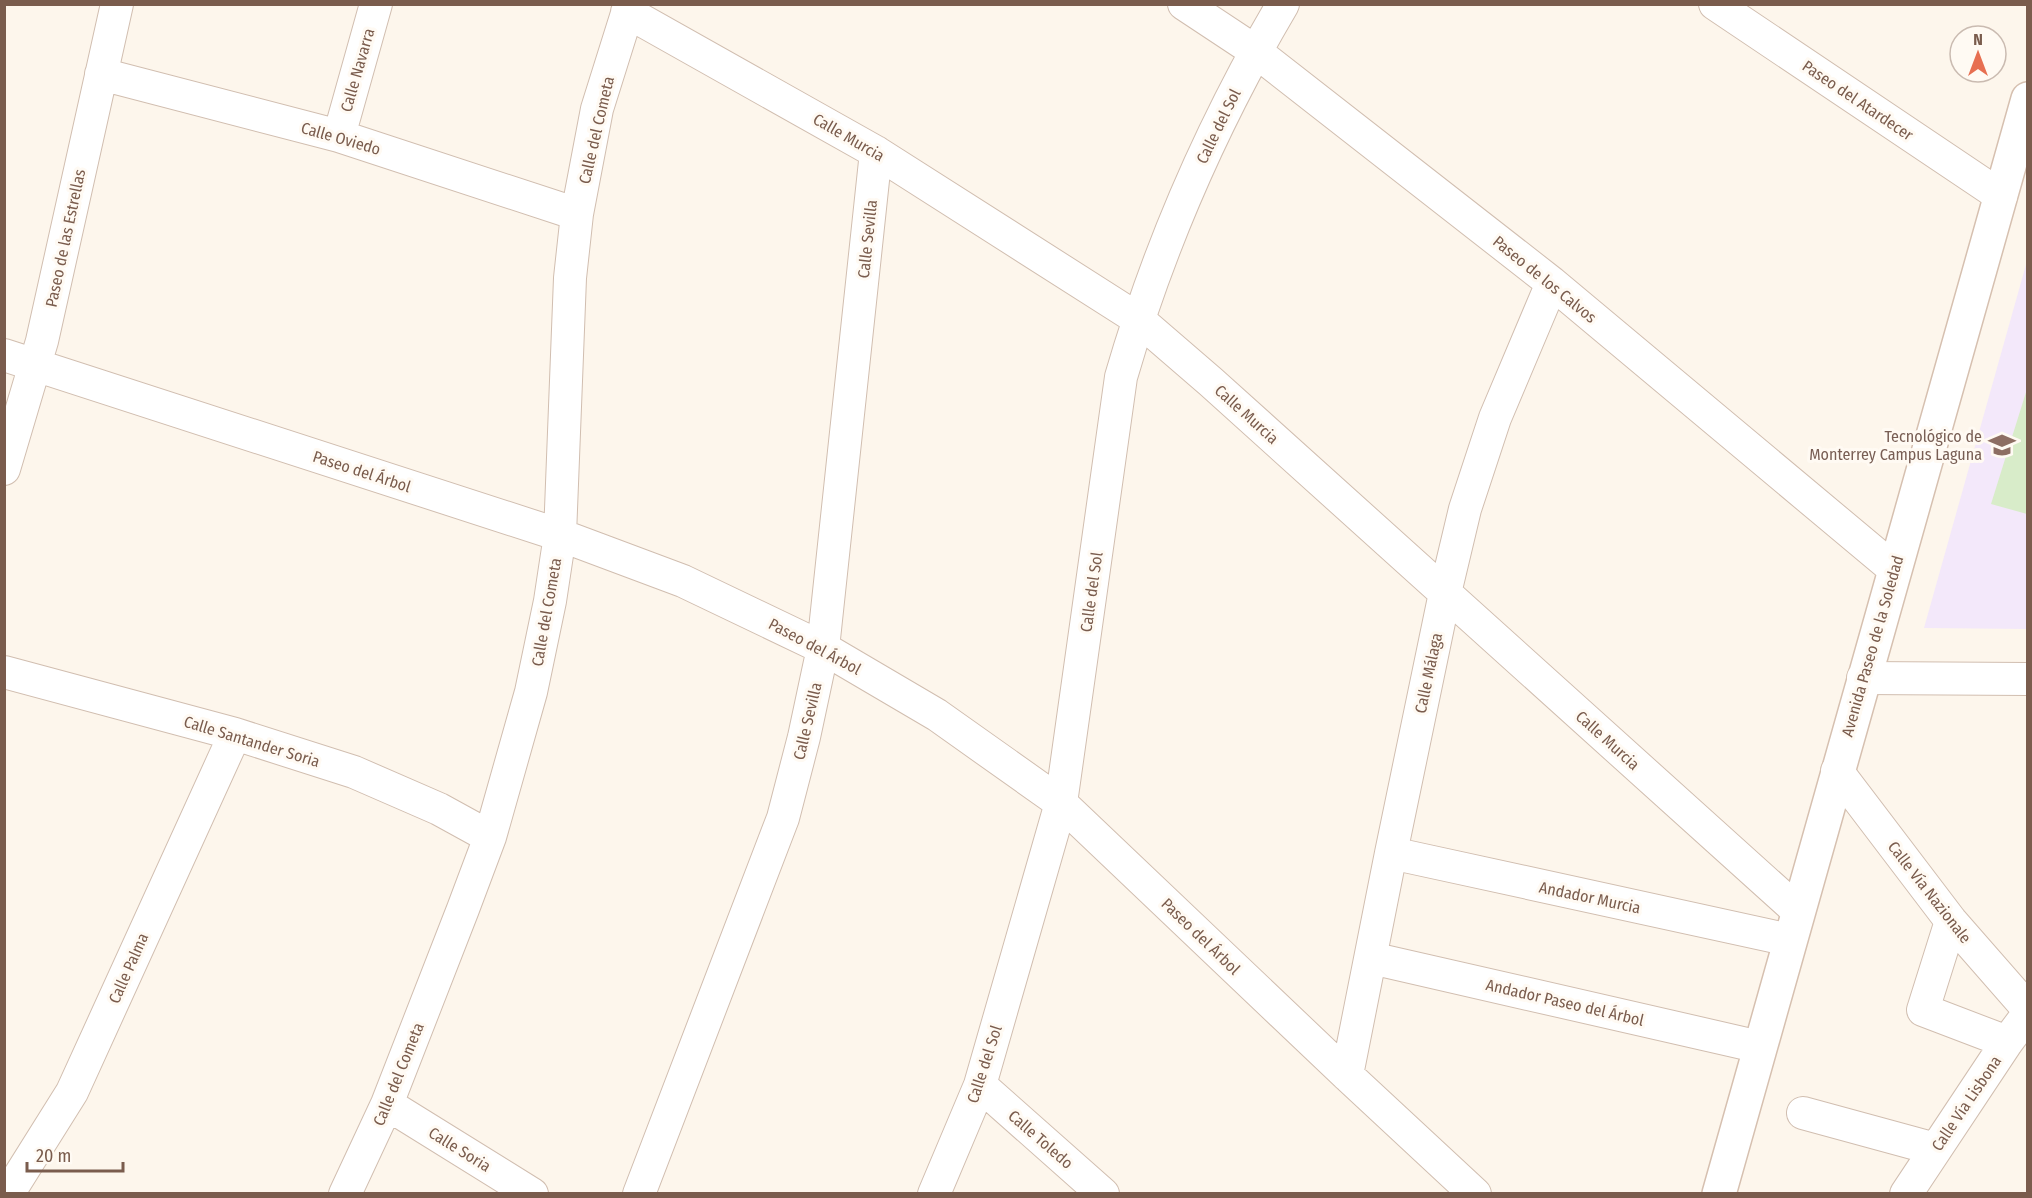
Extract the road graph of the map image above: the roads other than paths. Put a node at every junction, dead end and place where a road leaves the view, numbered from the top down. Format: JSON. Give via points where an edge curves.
{"nodes":[{"id":1,"x":117,"y":4,"type":"edge"},
{"id":2,"x":376,"y":4,"type":"edge"},
{"id":3,"x":1184,"y":4,"type":"edge"},
{"id":4,"x":1283,"y":4,"type":"edge"},
{"id":5,"x":1715,"y":4,"type":"edge"},
{"id":6,"x":628,"y":8,"type":"edge"},
{"id":7,"x":1256,"y":51,"type":"junction"},
{"id":8,"x":101,"y":74,"type":"junction"},
{"id":9,"x":2028,"y":99,"type":"edge"},
{"id":10,"x":339,"y":136,"type":"junction"},
{"id":11,"x":876,"y":152,"type":"junction"},
{"id":12,"x":2001,"y":196,"type":"junction"},
{"id":13,"x":578,"y":213,"type":"junction"},
{"id":14,"x":1552,"y":283,"type":"junction"},
{"id":15,"x":1138,"y":319,"type":"junction"},
{"id":16,"x":4,"y":355,"type":"edge"},
{"id":17,"x":34,"y":366,"type":"junction"},
{"id":18,"x":4,"y":469,"type":"edge"},
{"id":19,"x":560,"y":535,"type":"junction"},
{"id":20,"x":1894,"y":569,"type":"junction"},
{"id":21,"x":1445,"y":593,"type":"junction"},
{"id":22,"x":823,"y":648,"type":"junction"},
{"id":23,"x":4,"y":672,"type":"edge"},
{"id":24,"x":1863,"y":678,"type":"junction"},
{"id":25,"x":2028,"y":679,"type":"edge"},
{"id":26,"x":235,"y":734,"type":"junction"},
{"id":27,"x":1837,"y":771,"type":"junction"},
{"id":28,"x":1061,"y":803,"type":"junction"},
{"id":29,"x":490,"y":837,"type":"junction"},
{"id":30,"x":1391,"y":854,"type":"junction"},
{"id":31,"x":1951,"y":921,"type":"junction"},
{"id":32,"x":1794,"y":925,"type":"junction"},
{"id":33,"x":1371,"y":958,"type":"junction"},
{"id":34,"x":2028,"y":1009,"type":"edge"},
{"id":35,"x":2028,"y":1014,"type":"edge"},
{"id":36,"x":2007,"y":1042,"type":"junction"},
{"id":37,"x":1760,"y":1047,"type":"junction"},
{"id":38,"x":1347,"y":1075,"type":"junction"},
{"id":39,"x":980,"y":1085,"type":"junction"},
{"id":40,"x":387,"y":1104,"type":"junction"},
{"id":41,"x":1803,"y":1113,"type":"dead end"},
{"id":42,"x":1935,"y":1149,"type":"junction"},
{"id":43,"x":8,"y":1194,"type":"edge"},
{"id":44,"x":345,"y":1194,"type":"edge"},
{"id":45,"x":532,"y":1194,"type":"edge"},
{"id":46,"x":639,"y":1194,"type":"edge"},
{"id":47,"x":934,"y":1194,"type":"edge"},
{"id":48,"x":1103,"y":1194,"type":"edge"},
{"id":49,"x":1475,"y":1194,"type":"edge"},
{"id":50,"x":1719,"y":1194,"type":"edge"},
{"id":51,"x":1906,"y":1194,"type":"edge"}],
"edges":[{"from":1,"to":8,"type":"street","name":"Paseo de las Estrellas"},
{"from":2,"to":10,"type":"street","name":"Calle Navarra"},
{"from":3,"to":7,"type":"street","name":"Paseo de los Calvos"},
{"from":4,"to":7,"type":"street","name":"Calle del Sol"},
{"from":5,"to":12,"type":"street","name":"Paseo del Atardecer"},
{"from":6,"to":11,"type":"street","name":"Calle Murcia"},
{"from":6,"to":13,"type":"street","name":"Calle del Cometa","via":[[597,109]]},
{"from":7,"to":14,"type":"street","name":"Paseo de los Calvos"},
{"from":7,"to":15,"type":"street","name":"Calle del Sol","via":[[1200,160]]},
{"from":8,"to":10,"type":"street","name":"Calle Oviedo"},
{"from":8,"to":17,"type":"street","name":"Paseo de las Estrellas"},
{"from":9,"to":12,"type":"street","name":"Avenida Paseo de la Soledad"},
{"from":10,"to":13,"type":"street","name":"Calle Oviedo"},
{"from":11,"to":15,"type":"street","name":"Calle Murcia"},
{"from":11,"to":22,"type":"street","name":"Calle Sevilla"},
{"from":12,"to":20,"type":"street","name":"Avenida Paseo de la Soledad"},
{"from":13,"to":19,"type":"street","name":"Calle del Cometa","via":[[570,278]]},
{"from":14,"to":20,"type":"street","name":"Paseo de los Calvos"},
{"from":14,"to":21,"type":"street","name":"Calle Málaga","via":[[1496,418],[1465,510]]},
{"from":15,"to":21,"type":"street","name":"Calle Murcia"},
{"from":15,"to":28,"type":"street","name":"Calle del Sol","via":[[1121,377]]},
{"from":16,"to":17,"type":"street","name":"Paseo del Árbol"},
{"from":17,"to":18,"type":"street","name":"Paseo de las Estrellas"},
{"from":17,"to":19,"type":"street","name":"Paseo del Árbol"},
{"from":19,"to":22,"type":"street","name":"Paseo del Árbol","via":[[683,581]]},
{"from":19,"to":29,"type":"street","name":"Calle del Cometa","via":[[531,692]]},
{"from":20,"to":24,"type":"street","name":"Avenida Paseo de la Soledad"},
{"from":21,"to":30,"type":"street","name":"Calle Málaga"},
{"from":21,"to":32,"type":"street","name":"Calle Murcia"},
{"from":22,"to":28,"type":"street","name":"Paseo del Árbol","via":[[937,715]]},
{"from":22,"to":46,"type":"street","name":"Calle Sevilla","via":[[783,818]]},
{"from":23,"to":26,"type":"street","name":"Calle Santander Soria"},
{"from":24,"to":25,"type":"street"},
{"from":24,"to":27,"type":"street","name":"Avenida Paseo de la Soledad"},
{"from":26,"to":29,"type":"street","name":"Calle Santander Soria","via":[[354,772],[439,809]]},
{"from":26,"to":43,"type":"street","name":"Calle Palma","via":[[72,1092]]},
{"from":27,"to":31,"type":"street","name":"Calle Vía Nazionale"},
{"from":27,"to":32,"type":"street","name":"Avenida Paseo de la Soledad"},
{"from":28,"to":38,"type":"street","name":"Paseo del Árbol"},
{"from":28,"to":39,"type":"street","name":"Calle del Sol"},
{"from":29,"to":40,"type":"street","name":"Calle del Cometa"},
{"from":30,"to":32,"type":"street","name":"Andador Murcia"},
{"from":30,"to":33,"type":"street","name":"Calle Málaga"},
{"from":31,"to":34,"type":"street","name":"Calle Vía Nazionale"},
{"from":31,"to":36,"type":"street","via":[[1923,1010]]},
{"from":32,"to":37,"type":"street","name":"Avenida Paseo de la Soledad"},
{"from":33,"to":37,"type":"street","name":"Andador Paseo del Árbol"},
{"from":33,"to":38,"type":"street","name":"Calle Málaga"},
{"from":35,"to":36,"type":"street","name":"Calle Vía Lisbona"},
{"from":36,"to":42,"type":"street","name":"Calle Vía Lisbona"},
{"from":37,"to":50,"type":"street","name":"Avenida Paseo de la Soledad"},
{"from":38,"to":49,"type":"street","name":"Paseo del Árbol"},
{"from":39,"to":47,"type":"street","name":"Calle del Sol"},
{"from":39,"to":48,"type":"street","name":"Calle Toledo"},
{"from":40,"to":44,"type":"street","name":"Calle del Cometa"},
{"from":40,"to":45,"type":"street","name":"Calle Soria"},
{"from":41,"to":42,"type":"street"},
{"from":42,"to":51,"type":"street","name":"Calle Vía Lisbona"}]}
